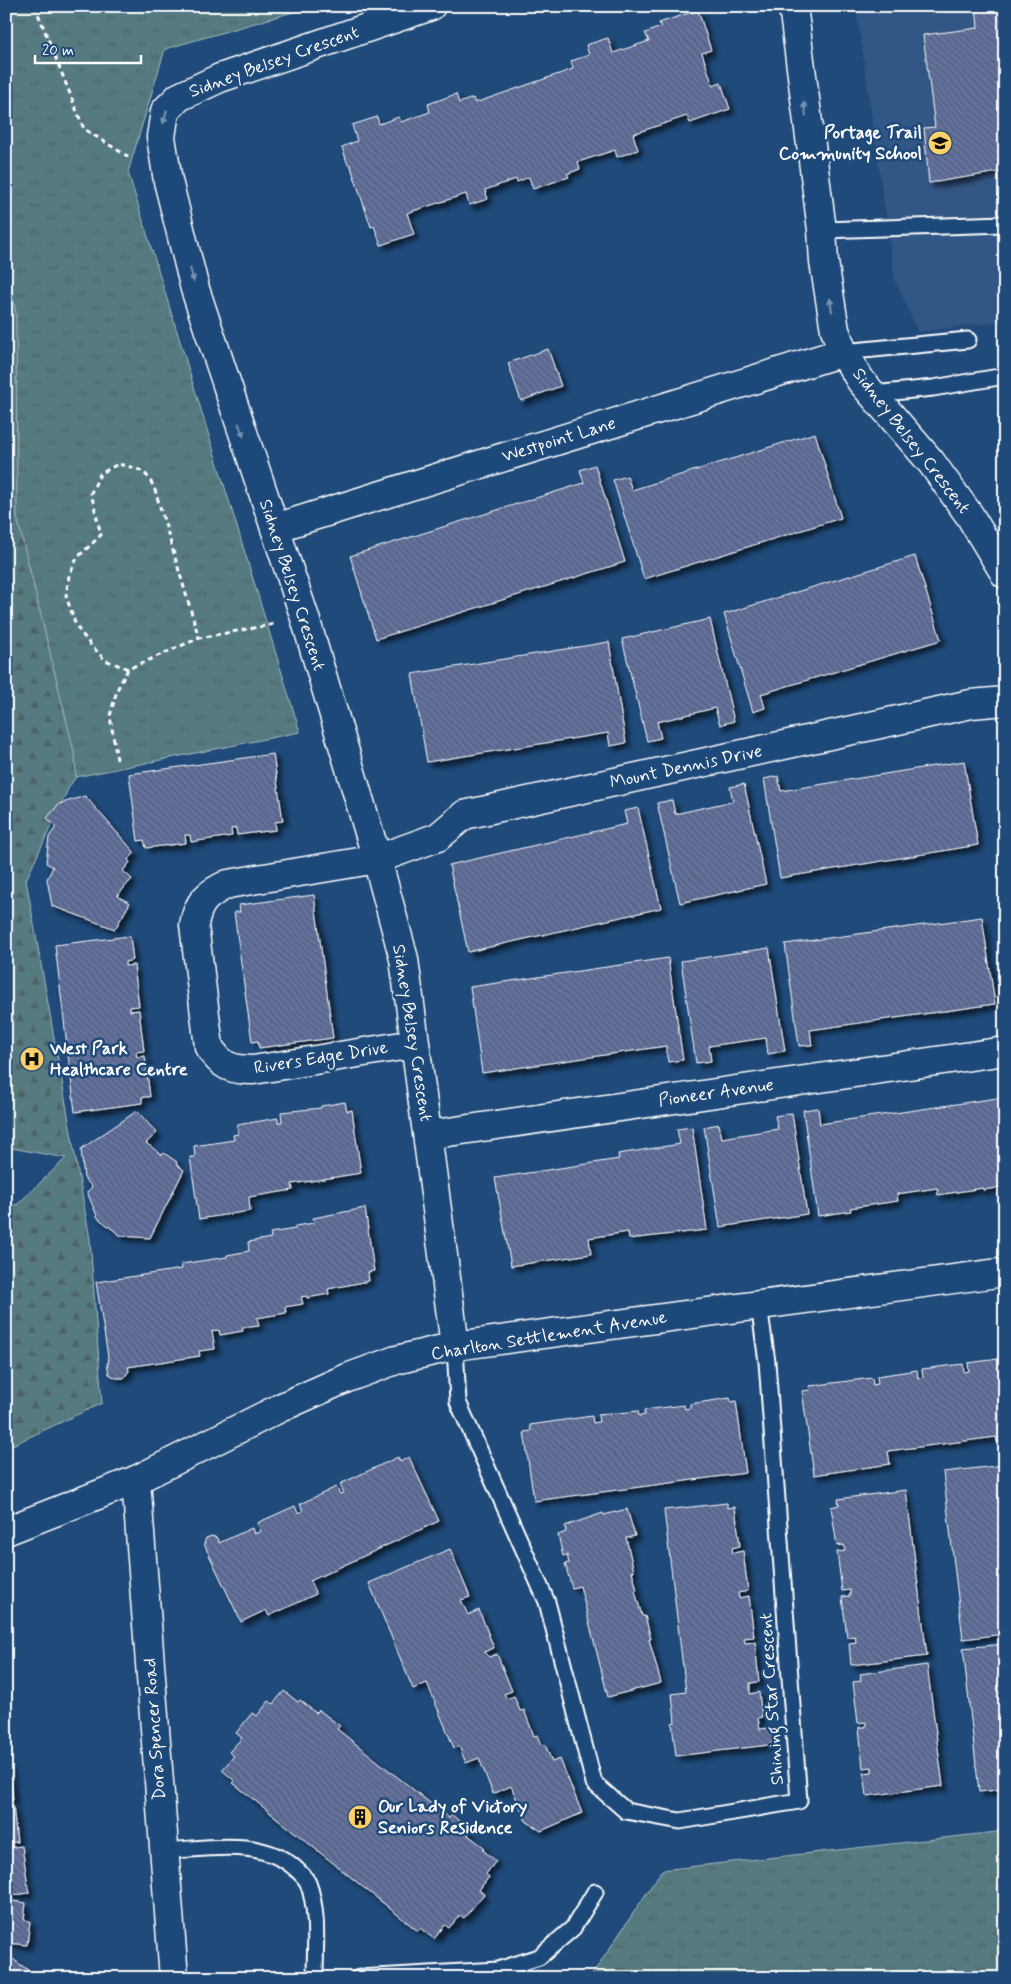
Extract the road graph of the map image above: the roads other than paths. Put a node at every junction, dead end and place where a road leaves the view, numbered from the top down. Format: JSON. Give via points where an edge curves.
{"nodes":[{"id":1,"x":431,"y":6,"type":"edge"},
{"id":2,"x":792,"y":6,"type":"edge"},
{"id":3,"x":1005,"y":224,"type":"edge"},
{"id":4,"x":822,"y":230,"type":"junction"},
{"id":5,"x":968,"y":340,"type":"dead end"},
{"id":6,"x":843,"y":352,"type":"junction"},
{"id":7,"x":1005,"y":376,"type":"edge"},
{"id":8,"x":873,"y":394,"type":"junction"},
{"id":9,"x":275,"y":528,"type":"junction"},
{"id":10,"x":1005,"y":574,"type":"edge"},
{"id":11,"x":1005,"y":701,"type":"edge"},
{"id":12,"x":377,"y":859,"type":"junction"},
{"id":13,"x":414,"y":1044,"type":"junction"},
{"id":14,"x":1005,"y":1051,"type":"edge"},
{"id":15,"x":428,"y":1135,"type":"junction"},
{"id":16,"x":1005,"y":1272,"type":"edge"},
{"id":17,"x":759,"y":1305,"type":"junction"},
{"id":18,"x":455,"y":1346,"type":"junction"},
{"id":19,"x":136,"y":1480,"type":"junction"},
{"id":20,"x":6,"y":1531,"type":"edge"},
{"id":21,"x":164,"y":1851,"type":"junction"},
{"id":22,"x":595,"y":1892,"type":"dead end"},
{"id":23,"x":174,"y":1978,"type":"edge"},
{"id":24,"x":315,"y":1978,"type":"edge"},
{"id":25,"x":358,"y":1978,"type":"edge"}],
"edges":[{"from":1,"to":9,"type":"street","name":"Sidney Belsey Crescent","one_way":true,"via":[[220,78],[179,97],[165,111],[161,137],[168,181],[195,289]]},
{"from":4,"to":2,"type":"street","name":"Sidney Belsey Crescent","one_way":true},
{"from":3,"to":4,"type":"lane"},
{"from":6,"to":4,"type":"street","name":"Sidney Belsey Crescent","one_way":true,"via":[[835,330]]},
{"from":5,"to":6,"type":"lane"},
{"from":6,"to":8,"type":"street","name":"Sidney Belsey Crescent"},
{"from":6,"to":9,"type":"street","name":"Westpoint Lane"},
{"from":7,"to":8,"type":"lane"},
{"from":8,"to":10,"type":"street","name":"Sidney Belsey Crescent","via":[[931,462],[970,516]]},
{"from":9,"to":12,"type":"street","name":"Sidney Belsey Crescent"},
{"from":11,"to":12,"type":"street","name":"Mount Dennis Drive","via":[[971,704],[464,815],[438,837]]},
{"from":12,"to":13,"type":"street","name":"Sidney Belsey Crescent","via":[[404,959]]},
{"from":12,"to":13,"type":"street","name":"Rivers Edge Drive","via":[[228,884],[209,893],[197,910],[194,925],[210,1047],[217,1060],[225,1065],[253,1070]]},
{"from":13,"to":15,"type":"street","name":"Sidney Belsey Crescent"},
{"from":14,"to":15,"type":"street","name":"Pioneer Avenue"},
{"from":15,"to":18,"type":"street","name":"Sidney Belsey Crescent"},
{"from":16,"to":17,"type":"street","name":"Charlton Settlement Avenue"},
{"from":17,"to":18,"type":"street","name":"Charlton Settlement Avenue"},
{"from":17,"to":18,"type":"lane","name":"Shining Star Crescent","via":[[767,1362],[799,1801],[680,1821],[626,1812],[594,1783],[547,1602],[458,1402]]},
{"from":18,"to":19,"type":"street","name":"Charlton Settlement Avenue","via":[[396,1360],[347,1378]]},
{"from":19,"to":20,"type":"street","name":"Charlton Settlement Avenue"},
{"from":19,"to":21,"type":"street","name":"Dora Spencer Road"},
{"from":21,"to":23,"type":"street","name":"Dora Spencer Road"},
{"from":21,"to":24,"type":"lane","via":[[243,1847],[270,1853],[290,1863],[308,1881],[315,1911]]},
{"from":22,"to":25,"type":"lane","via":[[574,1928],[539,1957],[498,1970]]}]}
